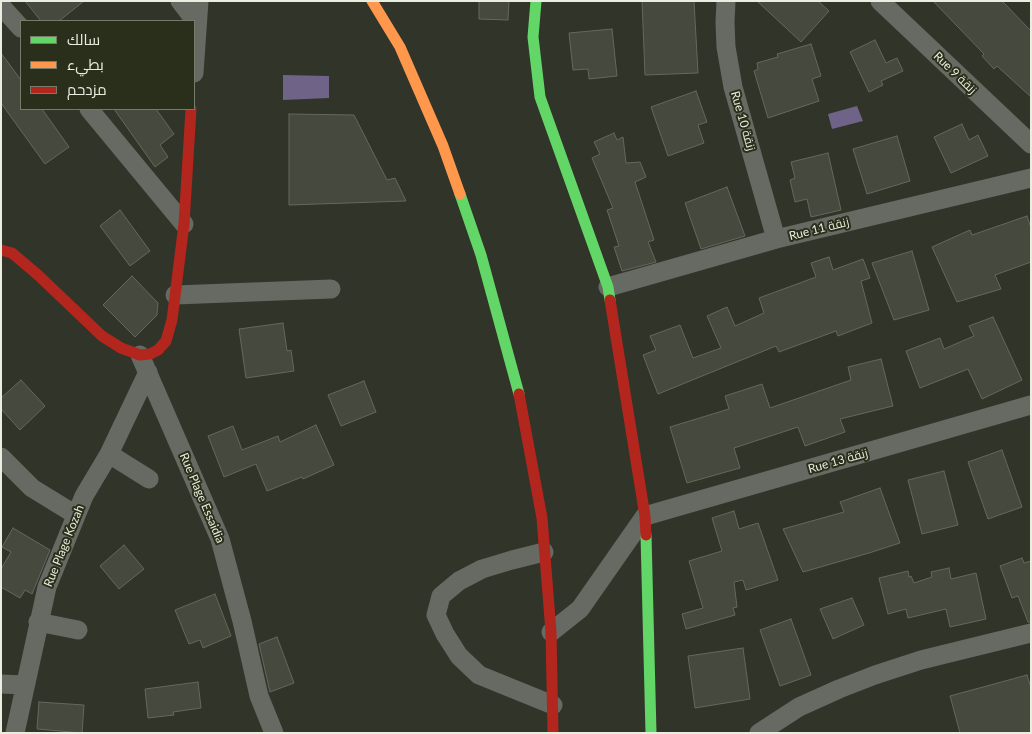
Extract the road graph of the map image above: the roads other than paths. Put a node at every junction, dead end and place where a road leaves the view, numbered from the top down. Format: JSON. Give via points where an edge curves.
{"nodes":[{"id":1,"x":180,"y":1,"type":"edge"},
{"id":2,"x":199,"y":1,"type":"edge"},
{"id":3,"x":372,"y":1,"type":"edge"},
{"id":4,"x":536,"y":1,"type":"edge"},
{"id":5,"x":726,"y":1,"type":"edge"},
{"id":6,"x":880,"y":1,"type":"edge"},
{"id":7,"x":1,"y":6,"type":"edge"},
{"id":8,"x":195,"y":20,"type":"edge"},
{"id":9,"x":195,"y":20,"type":"edge"},
{"id":10,"x":197,"y":23,"type":"junction"},
{"id":11,"x":20,"y":27,"type":"edge"},
{"id":12,"x":195,"y":56,"type":"edge"},
{"id":13,"x":90,"y":110,"type":"edge"},
{"id":14,"x":192,"y":110,"type":"edge"},
{"id":15,"x":1031,"y":144,"type":"edge"},
{"id":16,"x":1031,"y":178,"type":"edge"},
{"id":17,"x":184,"y":224,"type":"junction"},
{"id":18,"x":776,"y":239,"type":"junction"},
{"id":19,"x":1,"y":250,"type":"edge"},
{"id":20,"x":608,"y":287,"type":"junction"},
{"id":21,"x":331,"y":289,"type":"dead end"},
{"id":22,"x":175,"y":295,"type":"junction"},
{"id":23,"x":146,"y":360,"type":"junction"},
{"id":24,"x":1031,"y":405,"type":"edge"},
{"id":25,"x":109,"y":454,"type":"junction"},
{"id":26,"x":1,"y":457,"type":"edge"},
{"id":27,"x":149,"y":479,"type":"dead end"},
{"id":28,"x":76,"y":515,"type":"junction"},
{"id":29,"x":646,"y":516,"type":"junction"},
{"id":30,"x":544,"y":552,"type":"junction"},
{"id":31,"x":38,"y":622,"type":"junction"},
{"id":32,"x":78,"y":630,"type":"dead end"},
{"id":33,"x":551,"y":632,"type":"junction"},
{"id":34,"x":1031,"y":633,"type":"edge"},
{"id":35,"x":1,"y":684,"type":"edge"},
{"id":36,"x":25,"y":685,"type":"junction"},
{"id":37,"x":553,"y":704,"type":"junction"},
{"id":38,"x":15,"y":733,"type":"edge"},
{"id":39,"x":274,"y":733,"type":"edge"},
{"id":40,"x":553,"y":733,"type":"edge"},
{"id":41,"x":652,"y":733,"type":"edge"},
{"id":42,"x":759,"y":733,"type":"edge"}],
"edges":[{"from":1,"to":8,"type":"street"},
{"from":2,"to":10,"type":"street"},
{"from":3,"to":30,"type":"street","via":[[400,47],[421,92],[444,146],[481,255],[520,396],[542,518]]},
{"from":4,"to":20,"type":"street","via":[[533,37],[540,96]]},
{"from":5,"to":18,"type":"street","name":"Rue 10 زنقة","via":[[726,47],[733,87]]},
{"from":6,"to":15,"type":"street","name":"Rue 9 زنقة"},
{"from":7,"to":11,"type":"street"},
{"from":9,"to":10,"type":"street"},
{"from":10,"to":12,"type":"street"},
{"from":13,"to":17,"type":"street"},
{"from":14,"to":17,"type":"street","name":"Rue Plage Kozah"},
{"from":16,"to":18,"type":"street","name":"Rue 11 زنقة"},
{"from":17,"to":22,"type":"street","name":"Rue Plage Kozah"},
{"from":18,"to":20,"type":"street","name":"Rue 11 زنقة"},
{"from":19,"to":23,"type":"street","via":[[18,258],[102,336]]},
{"from":20,"to":29,"type":"street"},
{"from":21,"to":22,"type":"street"},
{"from":22,"to":23,"type":"street","name":"Rue Plage Kozah","via":[[166,340]]},
{"from":23,"to":25,"type":"street","name":"Rue Plage Kozah"},
{"from":23,"to":39,"type":"street","name":"Rue Plage Essaidia","via":[[220,539],[259,696]]},
{"from":24,"to":29,"type":"street","name":"Rue 13 زنقة"},
{"from":25,"to":27,"type":"street"},
{"from":25,"to":28,"type":"street","name":"Rue Plage Kozah"},
{"from":26,"to":28,"type":"street","via":[[32,488]]},
{"from":28,"to":31,"type":"street","name":"Rue Plage Kozah","via":[[47,587]]},
{"from":29,"to":33,"type":"street","via":[[580,609]]},
{"from":29,"to":41,"type":"street"},
{"from":30,"to":33,"type":"street"},
{"from":30,"to":37,"type":"street","via":[[482,569],[459,581],[441,596],[436,615],[459,656],[479,675]]},
{"from":31,"to":32,"type":"street"},
{"from":31,"to":36,"type":"street","name":"Rue Plage Kozah"},
{"from":33,"to":37,"type":"street"},
{"from":34,"to":42,"type":"street","via":[[921,660],[875,675],[799,707]]},
{"from":35,"to":36,"type":"street"},
{"from":36,"to":38,"type":"street","name":"Rue Plage Kozah"},
{"from":37,"to":40,"type":"street"}]}
